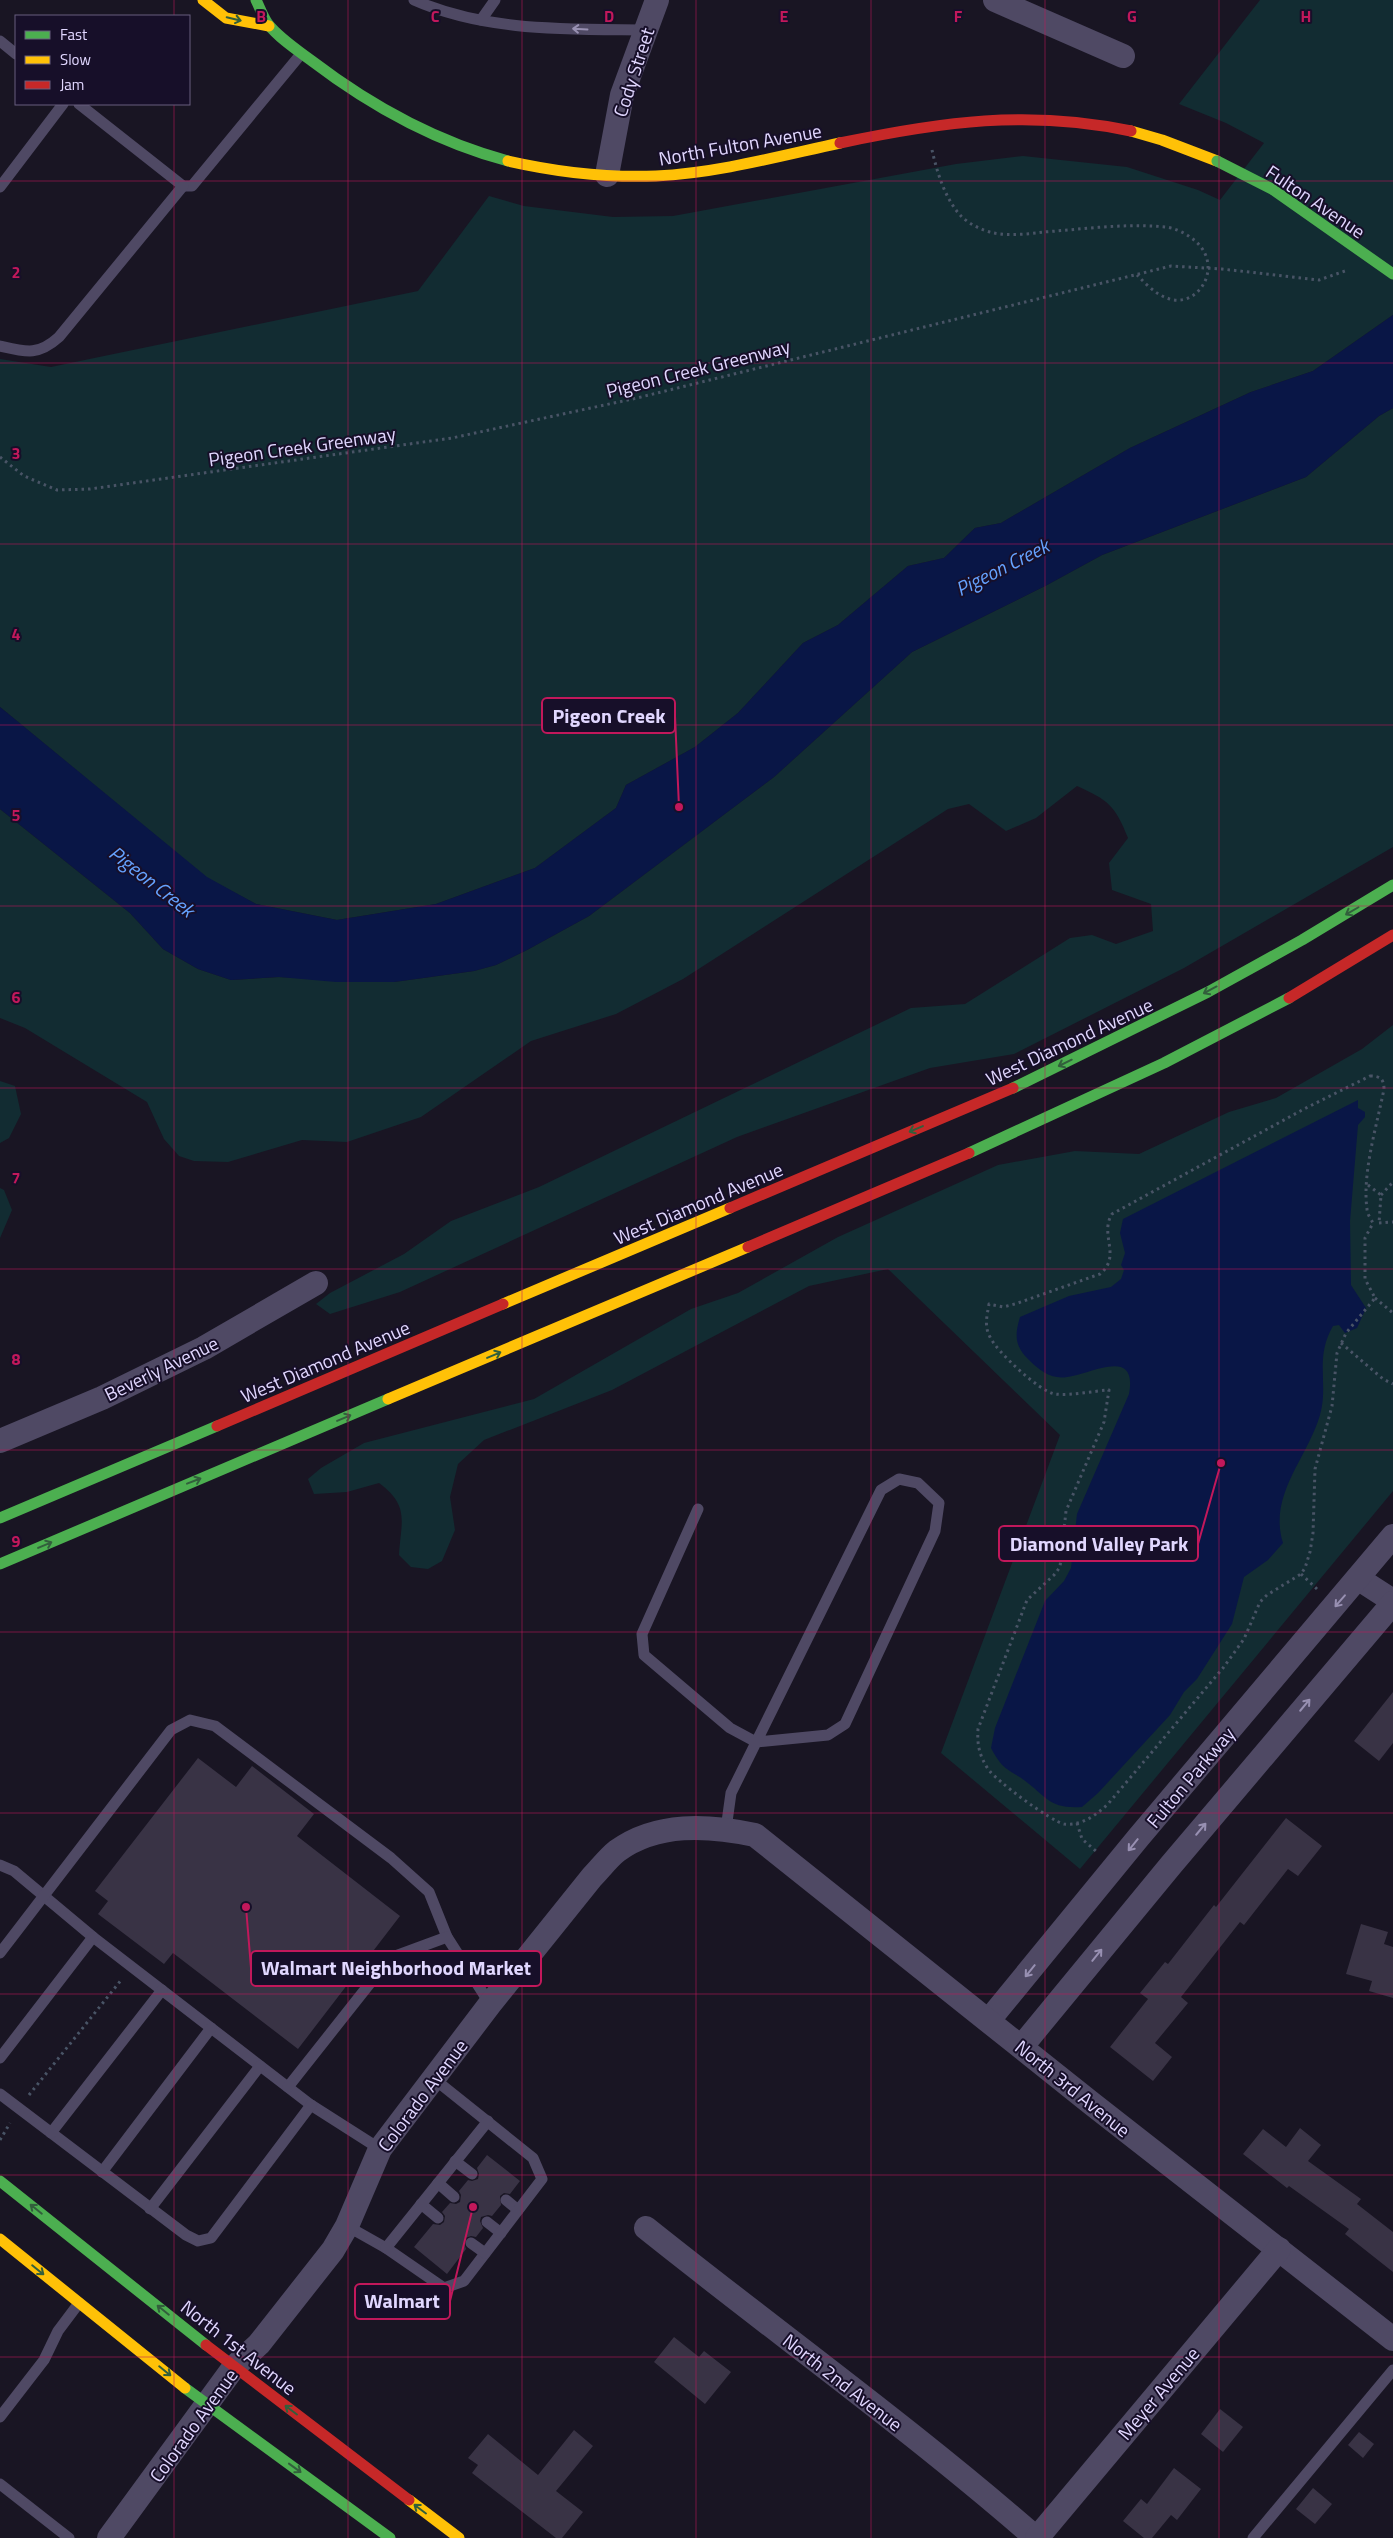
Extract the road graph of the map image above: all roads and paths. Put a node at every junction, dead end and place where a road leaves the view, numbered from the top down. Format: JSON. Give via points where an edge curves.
{"nodes":[{"id":1,"x":203,"y":0,"type":"edge"},
{"id":2,"x":256,"y":0,"type":"edge"},
{"id":3,"x":414,"y":0,"type":"edge"},
{"id":4,"x":495,"y":0,"type":"edge"},
{"id":5,"x":657,"y":0,"type":"edge"},
{"id":6,"x":995,"y":0,"type":"edge"},
{"id":7,"x":481,"y":20,"type":"junction"},
{"id":8,"x":269,"y":26,"type":"junction"},
{"id":9,"x":646,"y":30,"type":"junction"},
{"id":10,"x":0,"y":41,"type":"edge"},
{"id":11,"x":302,"y":52,"type":"junction"},
{"id":12,"x":15,"y":53,"type":"edge"},
{"id":13,"x":1123,"y":56,"type":"dead end"},
{"id":14,"x":62,"y":105,"type":"edge"},
{"id":15,"x":80,"y":105,"type":"edge"},
{"id":16,"x":926,"y":128,"type":"junction"},
{"id":17,"x":1217,"y":161,"type":"joint"},
{"id":18,"x":607,"y":176,"type":"junction"},
{"id":19,"x":183,"y":186,"type":"junction"},
{"id":20,"x":0,"y":187,"type":"edge"},
{"id":21,"x":1208,"y":268,"type":"junction"},
{"id":22,"x":1353,"y":268,"type":"dead end"},
{"id":23,"x":1136,"y":274,"type":"junction"},
{"id":24,"x":1393,"y":274,"type":"edge"},
{"id":25,"x":0,"y":346,"type":"edge"},
{"id":26,"x":0,"y":456,"type":"edge"},
{"id":27,"x":1393,"y":885,"type":"edge"},
{"id":28,"x":1393,"y":935,"type":"edge"},
{"id":29,"x":1393,"y":1182,"type":"edge"},
{"id":30,"x":1367,"y":1184,"type":"junction"},
{"id":31,"x":1381,"y":1195,"type":"junction"},
{"id":32,"x":1393,"y":1222,"type":"edge"},
{"id":33,"x":1373,"y":1223,"type":"junction"},
{"id":34,"x":1379,"y":1223,"type":"junction"},
{"id":35,"x":316,"y":1283,"type":"dead end"},
{"id":36,"x":1375,"y":1298,"type":"junction"},
{"id":37,"x":1393,"y":1313,"type":"edge"},
{"id":38,"x":1341,"y":1343,"type":"junction"},
{"id":39,"x":1393,"y":1384,"type":"edge"},
{"id":40,"x":0,"y":1441,"type":"edge"},
{"id":41,"x":698,"y":1509,"type":"dead end"},
{"id":42,"x":0,"y":1518,"type":"edge"},
{"id":43,"x":1393,"y":1536,"type":"edge"},
{"id":44,"x":0,"y":1564,"type":"edge"},
{"id":45,"x":1301,"y":1574,"type":"junction"},
{"id":46,"x":1359,"y":1579,"type":"junction"},
{"id":47,"x":1317,"y":1589,"type":"dead end"},
{"id":48,"x":1393,"y":1602,"type":"edge"},
{"id":49,"x":756,"y":1742,"type":"junction"},
{"id":50,"x":1077,"y":1823,"type":"junction"},
{"id":51,"x":726,"y":1829,"type":"junction"},
{"id":52,"x":755,"y":1835,"type":"joint"},
{"id":53,"x":1097,"y":1852,"type":"dead end"},
{"id":54,"x":0,"y":1865,"type":"edge"},
{"id":55,"x":43,"y":1896,"type":"junction"},
{"id":56,"x":93,"y":1937,"type":"junction"},
{"id":57,"x":447,"y":1937,"type":"junction"},
{"id":58,"x":0,"y":1953,"type":"edge"},
{"id":59,"x":132,"y":1967,"type":"junction"},
{"id":60,"x":162,"y":1990,"type":"junction"},
{"id":61,"x":490,"y":2004,"type":"junction"},
{"id":62,"x":989,"y":2020,"type":"junction"},
{"id":63,"x":211,"y":2028,"type":"junction"},
{"id":64,"x":1022,"y":2046,"type":"junction"},
{"id":65,"x":0,"y":2058,"type":"edge"},
{"id":66,"x":260,"y":2066,"type":"junction"},
{"id":67,"x":433,"y":2078,"type":"junction"},
{"id":68,"x":288,"y":2087,"type":"junction"},
{"id":69,"x":0,"y":2094,"type":"edge"},
{"id":70,"x":311,"y":2105,"type":"junction"},
{"id":71,"x":18,"y":2108,"type":"junction"},
{"id":72,"x":488,"y":2121,"type":"junction"},
{"id":73,"x":51,"y":2133,"type":"junction"},
{"id":74,"x":0,"y":2140,"type":"edge"},
{"id":75,"x":380,"y":2149,"type":"junction"},
{"id":76,"x":455,"y":2162,"type":"junction"},
{"id":77,"x":102,"y":2172,"type":"junction"},
{"id":78,"x":472,"y":2174,"type":"dead end"},
{"id":79,"x":0,"y":2181,"type":"edge"},
{"id":80,"x":438,"y":2183,"type":"junction"},
{"id":81,"x":454,"y":2197,"type":"dead end"},
{"id":82,"x":506,"y":2200,"type":"dead end"},
{"id":83,"x":421,"y":2204,"type":"junction"},
{"id":84,"x":150,"y":2209,"type":"junction"},
{"id":85,"x":518,"y":2210,"type":"junction"},
{"id":86,"x":438,"y":2218,"type":"dead end"},
{"id":87,"x":487,"y":2222,"type":"dead end"},
{"id":88,"x":347,"y":2226,"type":"junction"},
{"id":89,"x":646,"y":2228,"type":"dead end"},
{"id":90,"x":501,"y":2233,"type":"junction"},
{"id":91,"x":471,"y":2243,"type":"dead end"},
{"id":92,"x":3,"y":2246,"type":"edge"},
{"id":93,"x":386,"y":2248,"type":"junction"},
{"id":94,"x":1279,"y":2249,"type":"junction"},
{"id":95,"x":485,"y":2253,"type":"junction"},
{"id":96,"x":79,"y":2303,"type":"junction"},
{"id":97,"x":1393,"y":2339,"type":"edge"},
{"id":98,"x":234,"y":2367,"type":"junction"},
{"id":99,"x":1393,"y":2370,"type":"edge"},
{"id":100,"x":206,"y":2404,"type":"junction"},
{"id":101,"x":0,"y":2417,"type":"edge"},
{"id":102,"x":0,"y":2484,"type":"edge"},
{"id":103,"x":70,"y":2538,"type":"edge"},
{"id":104,"x":109,"y":2538,"type":"edge"},
{"id":105,"x":390,"y":2538,"type":"edge"},
{"id":106,"x":459,"y":2538,"type":"edge"},
{"id":107,"x":1037,"y":2538,"type":"edge"},
{"id":108,"x":1253,"y":2538,"type":"edge"}],
"edges":[{"from":1,"to":8,"type":"main road","name":"North Fulton Avenue","one_way":true,"via":[[226,18]]},
{"from":2,"to":8,"type":"main road","name":"North Fulton Avenue"},
{"from":3,"to":7,"type":"lane","via":[[436,10]]},
{"from":4,"to":7,"type":"lane"},
{"from":5,"to":9,"type":"street","name":"Cody Street"},
{"from":6,"to":13,"type":"street"},
{"from":9,"to":7,"type":"lane","one_way":true,"via":[[519,26]]},
{"from":8,"to":11,"type":"main road","name":"North Fulton Avenue"},
{"from":9,"to":18,"type":"street","name":"Cody Street","via":[[622,95]]},
{"from":10,"to":12,"type":"lane"},
{"from":11,"to":18,"type":"main road","name":"North Fulton Avenue","via":[[360,95],[401,120],[460,147],[531,167]]},
{"from":11,"to":19,"type":"lane","via":[[192,186]]},
{"from":14,"to":20,"type":"lane"},
{"from":15,"to":19,"type":"lane"},
{"from":16,"to":17,"type":"main road","name":"North Fulton Avenue","via":[[989,119],[1102,125],[1180,144]]},
{"from":16,"to":18,"type":"main road","name":"North Fulton Avenue","via":[[694,173]]},
{"from":16,"to":21,"type":"path","via":[[938,175],[951,201],[961,216],[982,229],[1008,234],[1147,225],[1172,227],[1199,243],[1207,253]]},
{"from":17,"to":24,"type":"main road","name":"Fulton Avenue","bridge":true,"via":[[1272,189]]},
{"from":19,"to":25,"type":"lane","via":[[45,350],[26,352]]},
{"from":21,"to":22,"type":"path","name":"Pigeon Creek Greenway","via":[[1319,280]]},
{"from":21,"to":23,"type":"path","name":"Pigeon Creek Greenway","via":[[1171,266]]},
{"from":21,"to":23,"type":"path","via":[[1207,278],[1201,287],[1183,301],[1167,298]]},
{"from":23,"to":26,"type":"path","name":"Pigeon Creek Greenway","via":[[638,398],[452,438],[57,490],[24,476]]},
{"from":27,"to":42,"type":"main road","name":"West Diamond Avenue","one_way":true,"via":[[1272,957],[1157,1019],[1017,1086]]},
{"from":44,"to":28,"type":"main road","one_way":true,"via":[[1012,1135],[1164,1063],[1282,1002]]},
{"from":29,"to":31,"type":"path"},
{"from":30,"to":31,"type":"path"},
{"from":30,"to":33,"type":"path","via":[[1367,1212]]},
{"from":30,"to":50,"type":"path","via":[[1384,1090],[1380,1077],[1370,1076],[1304,1108],[1112,1214],[1107,1222],[1111,1257],[1100,1274],[1003,1307],[989,1304],[986,1324],[990,1339],[1043,1391],[1056,1394],[1109,1390],[1104,1422],[1066,1511],[1060,1567],[1027,1600],[978,1729],[977,1745],[989,1771],[1052,1821]]},
{"from":31,"to":34,"type":"path"},
{"from":32,"to":34,"type":"path"},
{"from":33,"to":34,"type":"path"},
{"from":33,"to":36,"type":"path","via":[[1365,1238],[1365,1279]]},
{"from":35,"to":40,"type":"street","name":"Beverly Avenue","via":[[204,1348],[102,1398]]},
{"from":36,"to":37,"type":"path"},
{"from":36,"to":38,"type":"path"},
{"from":38,"to":39,"type":"path","via":[[1383,1380]]},
{"from":38,"to":45,"type":"path","via":[[1336,1354],[1328,1425],[1315,1469],[1316,1511],[1310,1552]]},
{"from":41,"to":49,"type":"lane","via":[[642,1634],[644,1655],[730,1728]]},
{"from":43,"to":46,"type":"street","name":"Fulton Parkway"},
{"from":45,"to":47,"type":"path"},
{"from":45,"to":50,"type":"path","via":[[1260,1602],[1244,1639],[1188,1711],[1108,1804],[1095,1816]]},
{"from":46,"to":48,"type":"street"},
{"from":46,"to":62,"type":"street","name":"Fulton Parkway","one_way":true,"via":[[1138,1838]]},
{"from":64,"to":48,"type":"street","one_way":true},
{"from":49,"to":49,"type":"lane","via":[[881,1490],[899,1479],[918,1483],[940,1503],[935,1531],[845,1724],[828,1735]]},
{"from":49,"to":51,"type":"lane","via":[[731,1794]]},
{"from":50,"to":53,"type":"path","via":[[1082,1839]]},
{"from":51,"to":52,"type":"street","name":"Colorado Avenue"},
{"from":51,"to":61,"type":"street","name":"Colorado Avenue","via":[[686,1828],[652,1832],[616,1852],[592,1877]]},
{"from":52,"to":62,"type":"street","name":"North 3rd Avenue"},
{"from":54,"to":55,"type":"lane","via":[[14,1871]]},
{"from":55,"to":56,"type":"lane"},
{"from":55,"to":57,"type":"lane","via":[[171,1730],[190,1720],[216,1726],[391,1858],[429,1892]]},
{"from":55,"to":58,"type":"lane"},
{"from":56,"to":59,"type":"lane"},
{"from":56,"to":65,"type":"lane"},
{"from":57,"to":61,"type":"lane"},
{"from":57,"to":68,"type":"lane","via":[[390,1958]]},
{"from":59,"to":60,"type":"lane"},
{"from":59,"to":71,"type":"path"},
{"from":60,"to":63,"type":"lane"},
{"from":60,"to":73,"type":"lane"},
{"from":61,"to":67,"type":"street","name":"Colorado Avenue"},
{"from":62,"to":64,"type":"street","name":"North 3rd Avenue"},
{"from":63,"to":66,"type":"lane"},
{"from":63,"to":77,"type":"lane"},
{"from":64,"to":94,"type":"street","name":"North 3rd Avenue"},
{"from":66,"to":68,"type":"lane"},
{"from":66,"to":84,"type":"lane"},
{"from":67,"to":72,"type":"lane"},
{"from":67,"to":75,"type":"street","name":"Colorado Avenue"},
{"from":68,"to":70,"type":"lane"},
{"from":69,"to":71,"type":"lane"},
{"from":70,"to":75,"type":"lane"},
{"from":70,"to":84,"type":"lane","via":[[211,2238],[198,2241]]},
{"from":71,"to":73,"type":"lane"},
{"from":71,"to":74,"type":"path"},
{"from":72,"to":76,"type":"lane"},
{"from":72,"to":85,"type":"lane","via":[[534,2158],[542,2179]]},
{"from":73,"to":77,"type":"lane"},
{"from":75,"to":88,"type":"street","name":"Colorado Avenue"},
{"from":76,"to":78,"type":"lane"},
{"from":76,"to":80,"type":"lane"},
{"from":77,"to":84,"type":"lane"},
{"from":98,"to":79,"type":"main road","name":"North 1st Avenue","one_way":true},
{"from":80,"to":81,"type":"lane"},
{"from":80,"to":83,"type":"lane"},
{"from":82,"to":85,"type":"lane"},
{"from":83,"to":86,"type":"lane"},
{"from":83,"to":93,"type":"lane"},
{"from":85,"to":90,"type":"lane"},
{"from":87,"to":90,"type":"lane"},
{"from":88,"to":93,"type":"lane"},
{"from":88,"to":98,"type":"street","name":"Colorado Avenue","via":[[333,2250],[259,2344]]},
{"from":89,"to":107,"type":"street","name":"North 2nd Avenue","via":[[812,2356]]},
{"from":90,"to":95,"type":"lane"},
{"from":91,"to":95,"type":"lane"},
{"from":92,"to":96,"type":"main road","one_way":true},
{"from":93,"to":95,"type":"lane","via":[[444,2288],[464,2281]]},
{"from":94,"to":97,"type":"street","name":"North 3rd Avenue"},
{"from":94,"to":107,"type":"street","name":"Meyer Avenue"},
{"from":96,"to":100,"type":"main road","one_way":true},
{"from":96,"to":101,"type":"lane","via":[[58,2331],[44,2360]]},
{"from":98,"to":100,"type":"street","name":"Colorado Avenue"},
{"from":106,"to":98,"type":"main road","name":"North 1st Avenue","one_way":true},
{"from":99,"to":108,"type":"lane"},
{"from":100,"to":104,"type":"street","name":"Colorado Avenue"},
{"from":100,"to":105,"type":"main road","one_way":true},
{"from":102,"to":103,"type":"lane"}]}
